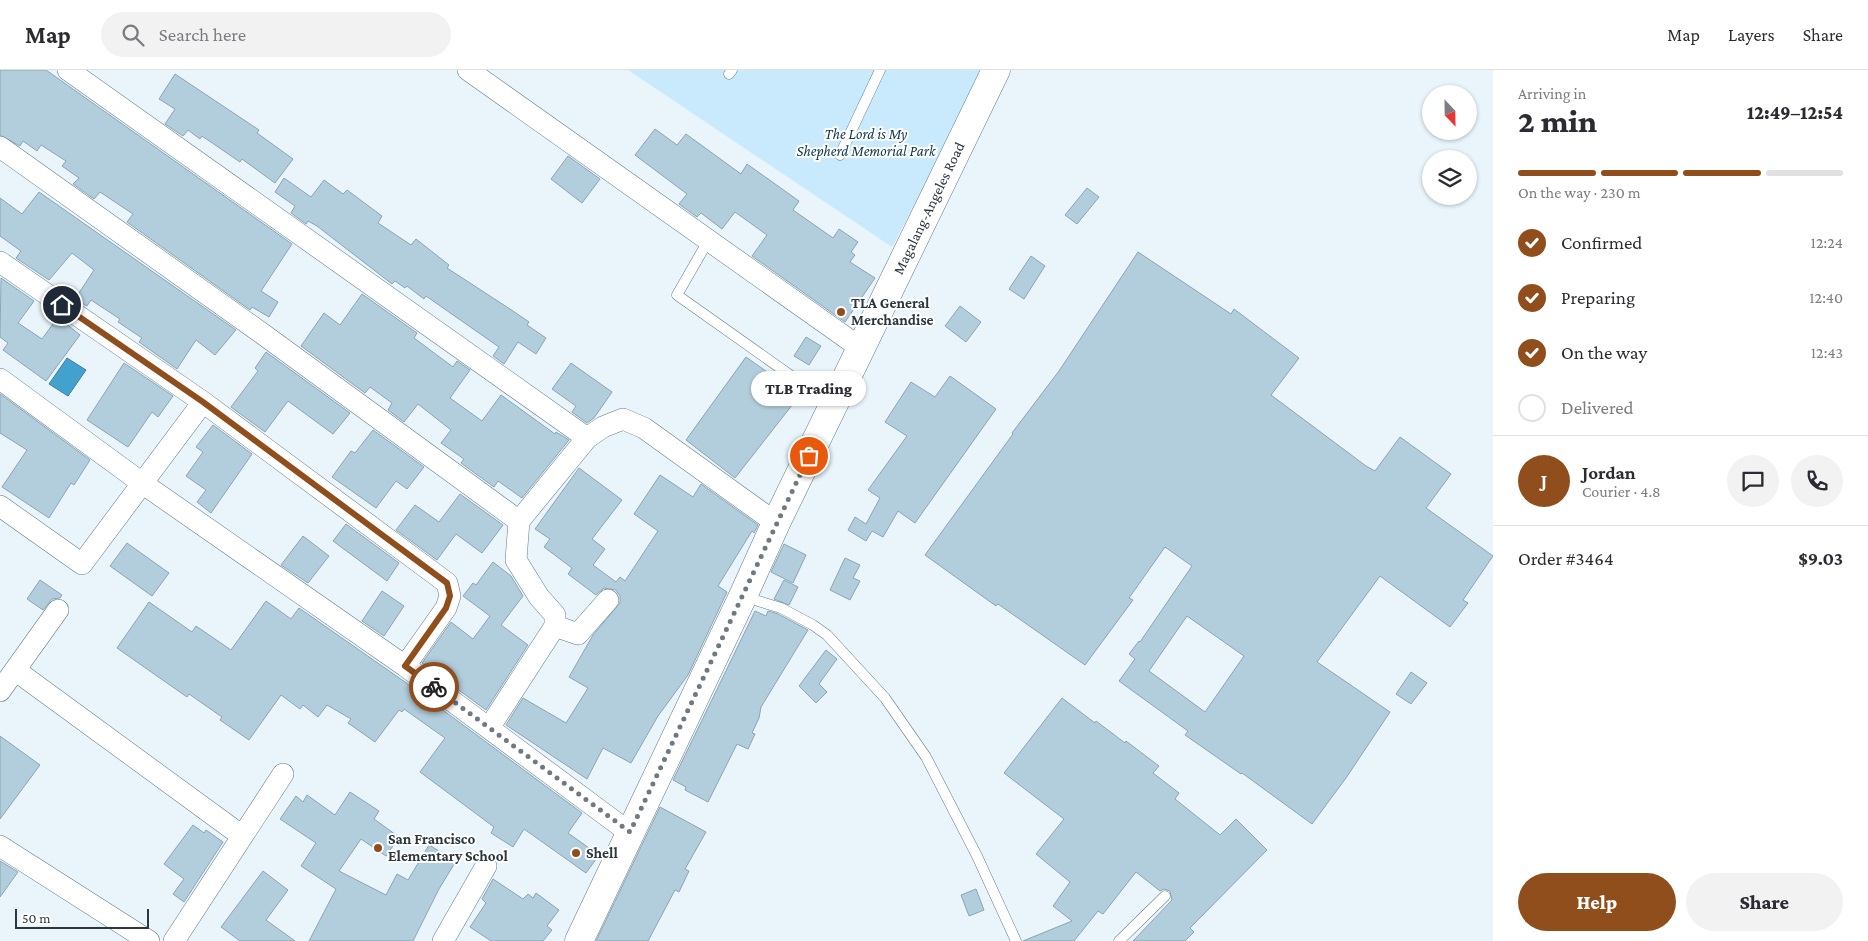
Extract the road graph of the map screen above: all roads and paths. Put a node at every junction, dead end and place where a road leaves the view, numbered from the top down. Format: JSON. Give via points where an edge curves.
{"nodes":[{"id":1,"x":68,"y":70,"type":"edge"},
{"id":2,"x":468,"y":70,"type":"edge"},
{"id":3,"x":880,"y":70,"type":"edge"},
{"id":4,"x":996,"y":70,"type":"edge"},
{"id":5,"x":0,"y":147,"type":"edge"},
{"id":6,"x":840,"y":155,"type":"dead end"},
{"id":7,"x":708,"y":241,"type":"junction"},
{"id":8,"x":0,"y":262,"type":"edge"},
{"id":9,"x":862,"y":349,"type":"junction"},
{"id":10,"x":0,"y":379,"type":"edge"},
{"id":11,"x":203,"y":402,"type":"junction"},
{"id":12,"x":834,"y":406,"type":"junction"},
{"id":13,"x":587,"y":438,"type":"junction"},
{"id":14,"x":142,"y":483,"type":"junction"},
{"id":15,"x":0,"y":506,"type":"edge"},
{"id":16,"x":519,"y":521,"type":"junction"},
{"id":17,"x":776,"y":523,"type":"junction"},
{"id":18,"x":744,"y":596,"type":"junction"},
{"id":19,"x":608,"y":600,"type":"dead end"},
{"id":20,"x":58,"y":610,"type":"dead end"},
{"id":21,"x":554,"y":626,"type":"junction"},
{"id":22,"x":405,"y":666,"type":"junction"},
{"id":23,"x":15,"y":670,"type":"junction"},
{"id":24,"x":0,"y":691,"type":"edge"},
{"id":25,"x":489,"y":728,"type":"junction"},
{"id":26,"x":283,"y":774,"type":"dead end"},
{"id":27,"x":630,"y":832,"type":"junction"},
{"id":28,"x":242,"y":836,"type":"junction"},
{"id":29,"x":0,"y":846,"type":"edge"},
{"id":30,"x":486,"y":866,"type":"dead end"},
{"id":31,"x":1165,"y":896,"type":"dead end"},
{"id":32,"x":150,"y":941,"type":"edge"},
{"id":33,"x":174,"y":941,"type":"edge"},
{"id":34,"x":443,"y":941,"type":"edge"},
{"id":35,"x":579,"y":941,"type":"edge"},
{"id":36,"x":1016,"y":941,"type":"edge"},
{"id":37,"x":1118,"y":941,"type":"edge"}],
"edges":[{"from":1,"to":13,"type":"street"},
{"from":2,"to":7,"type":"street"},
{"from":3,"to":6,"type":"lane"},
{"from":4,"to":9,"type":"main road","name":"Magalang-Angeles Road"},
{"from":5,"to":16,"type":"street"},
{"from":7,"to":9,"type":"street"},
{"from":7,"to":12,"type":"lane","via":[[677,295]]},
{"from":8,"to":11,"type":"street"},
{"from":9,"to":12,"type":"main road","name":"Magalang-Angeles Road"},
{"from":10,"to":14,"type":"street"},
{"from":11,"to":14,"type":"street"},
{"from":11,"to":22,"type":"street","via":[[447,583],[450,596],[446,608]]},
{"from":12,"to":17,"type":"main road","name":"Magalang-Angeles Road"},
{"from":13,"to":16,"type":"street"},
{"from":13,"to":17,"type":"street","via":[[623,419],[644,428]]},
{"from":14,"to":15,"type":"street","via":[[82,564]]},
{"from":14,"to":22,"type":"street"},
{"from":16,"to":21,"type":"street","via":[[516,560],[539,597],[555,615]]},
{"from":17,"to":18,"type":"main road","name":"Magalang-Angeles Road"},
{"from":18,"to":27,"type":"main road","name":"Magalang-Angeles Road"},
{"from":18,"to":36,"type":"lane","via":[[781,608],[814,625],[885,698],[926,757]]},
{"from":19,"to":21,"type":"street","via":[[578,634]]},
{"from":20,"to":23,"type":"street"},
{"from":21,"to":25,"type":"street"},
{"from":22,"to":25,"type":"street"},
{"from":23,"to":24,"type":"street"},
{"from":23,"to":28,"type":"street"},
{"from":25,"to":27,"type":"street"},
{"from":26,"to":28,"type":"street"},
{"from":27,"to":35,"type":"main road","name":"Magalang-Angeles Road"},
{"from":28,"to":33,"type":"street"},
{"from":29,"to":32,"type":"street"},
{"from":30,"to":34,"type":"street"},
{"from":31,"to":37,"type":"lane"}]}
